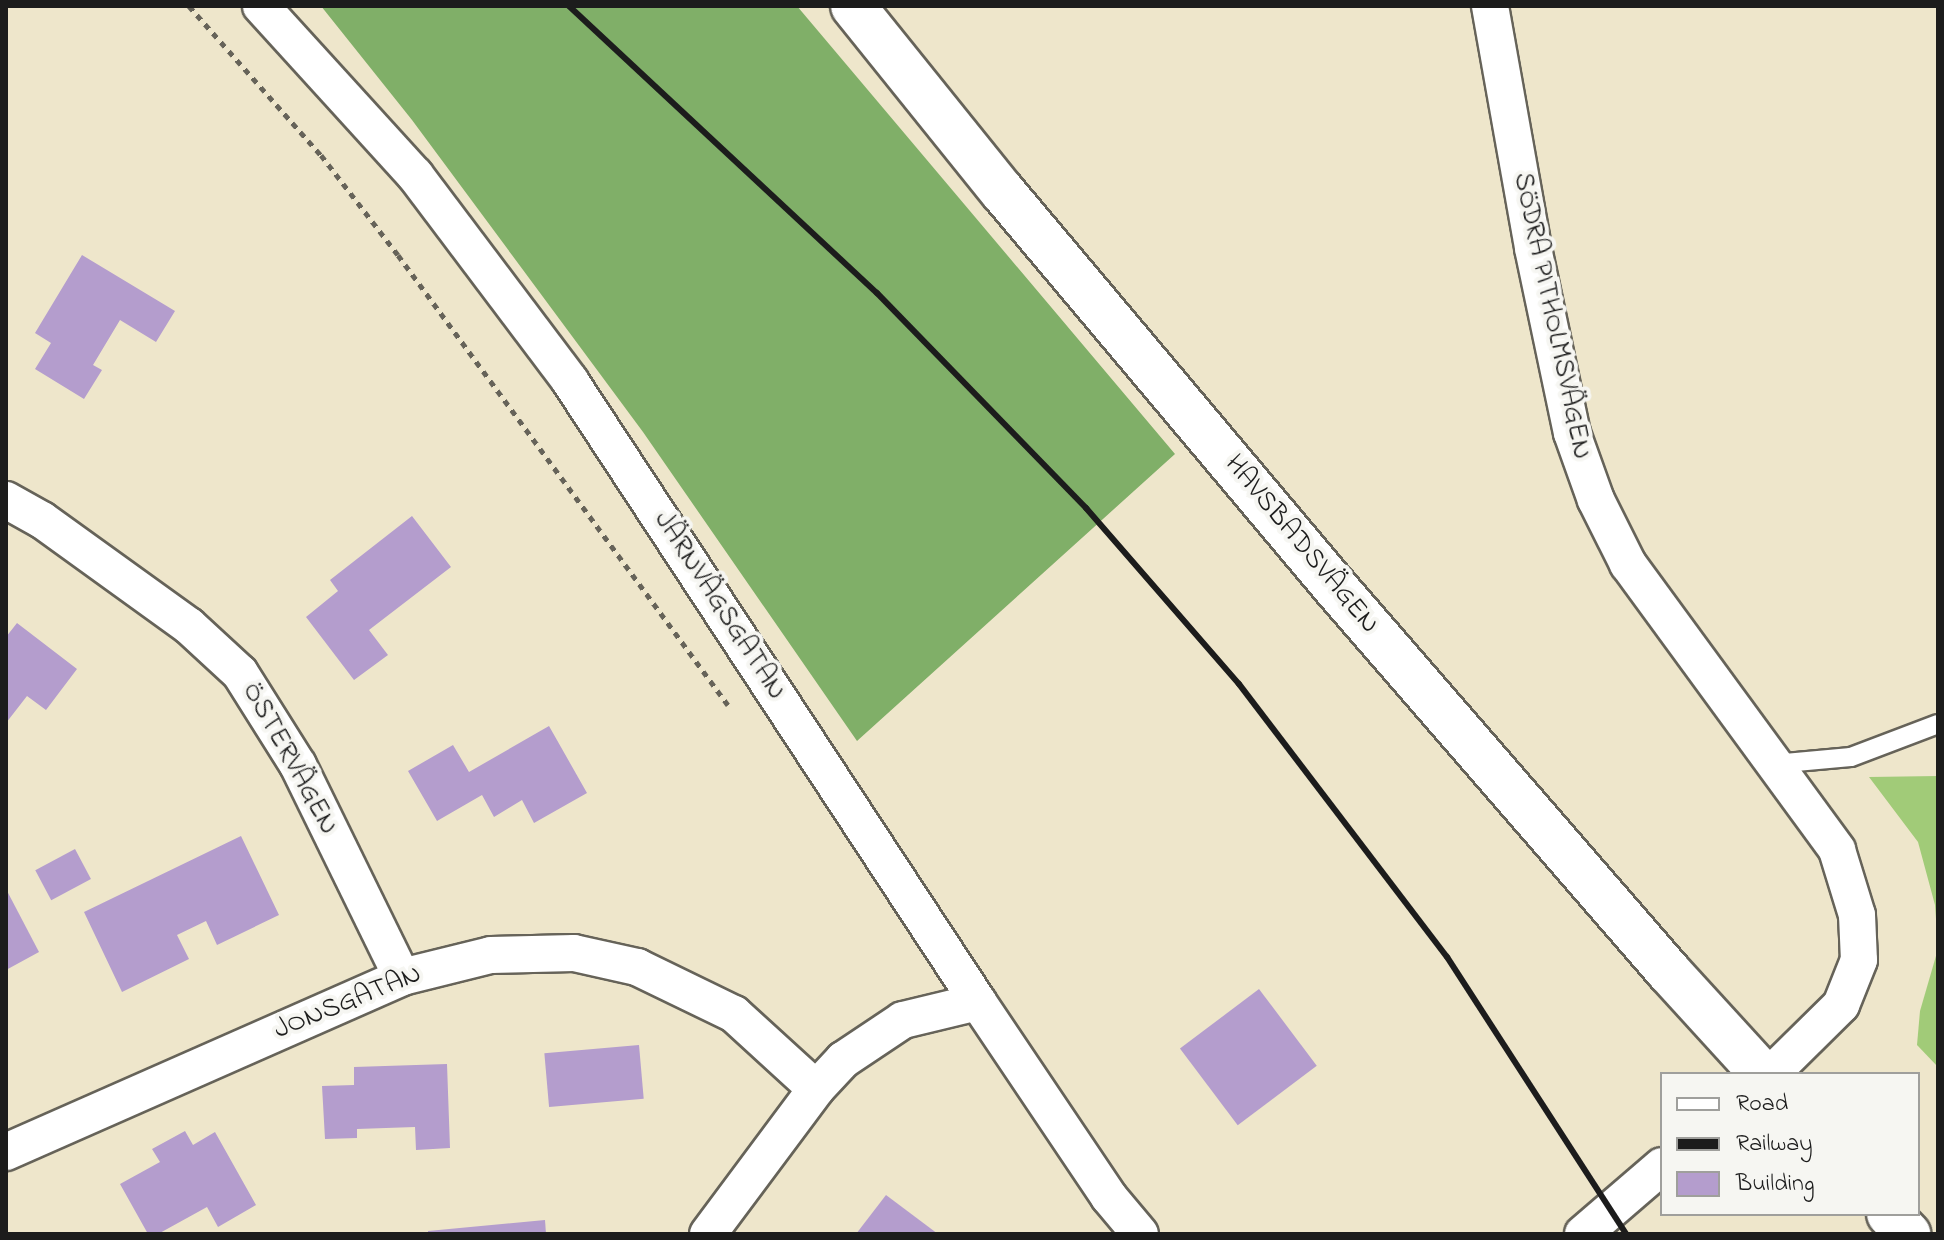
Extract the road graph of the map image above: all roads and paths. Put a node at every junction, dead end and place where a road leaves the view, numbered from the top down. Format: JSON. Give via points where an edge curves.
{"nodes":[{"id":1,"x":189,"y":6,"type":"edge"},
{"id":2,"x":261,"y":6,"type":"edge"},
{"id":3,"x":853,"y":6,"type":"edge"},
{"id":4,"x":1490,"y":6,"type":"edge"},
{"id":5,"x":6,"y":500,"type":"edge"},
{"id":6,"x":737,"y":716,"type":"dead end"},
{"id":7,"x":1938,"y":724,"type":"edge"},
{"id":8,"x":1774,"y":764,"type":"junction"},
{"id":9,"x":402,"y":977,"type":"junction"},
{"id":10,"x":978,"y":1002,"type":"junction"},
{"id":11,"x":1760,"y":1072,"type":"edge"},
{"id":12,"x":1773,"y":1072,"type":"edge"},
{"id":13,"x":816,"y":1089,"type":"junction"},
{"id":14,"x":6,"y":1152,"type":"edge"},
{"id":15,"x":1660,"y":1168,"type":"edge"},
{"id":16,"x":1891,"y":1216,"type":"edge"},
{"id":17,"x":708,"y":1234,"type":"edge"},
{"id":18,"x":1140,"y":1234,"type":"edge"},
{"id":19,"x":1583,"y":1234,"type":"edge"},
{"id":20,"x":1908,"y":1234,"type":"edge"}],
"edges":[{"from":1,"to":6,"type":"path","via":[[321,155]]},
{"from":2,"to":10,"type":"street","name":"JÄRNVÄGSGATAN","via":[[415,175],[570,381]]},
{"from":3,"to":11,"type":"main road","name":"HAVSBADSVÄGEN","via":[[1335,587]]},
{"from":4,"to":8,"type":"street","name":"SÖDRA PITHOLMSVÄGEN","via":[[1568,418],[1596,500],[1628,564]]},
{"from":5,"to":9,"type":"street","name":"ÖSTERVÄGEN","via":[[189,626],[240,673],[298,765]]},
{"from":7,"to":8,"type":"lane","via":[[1851,757]]},
{"from":8,"to":12,"type":"street","name":"SÖDRA PITHOLMSVÄGEN","via":[[1837,850],[1857,915],[1859,960],[1841,1005]]},
{"from":9,"to":13,"type":"street","name":"JONSGATAN","via":[[491,955],[574,953],[637,967],[734,1014]]},
{"from":9,"to":14,"type":"street","name":"JONSGATAN"},
{"from":10,"to":13,"type":"street","via":[[903,1020],[843,1060]]},
{"from":10,"to":18,"type":"street","name":"JÄRNVÄGSGATAN","via":[[1109,1197]]},
{"from":13,"to":17,"type":"street"},
{"from":15,"to":19,"type":"street"},
{"from":16,"to":20,"type":"main road"}]}
